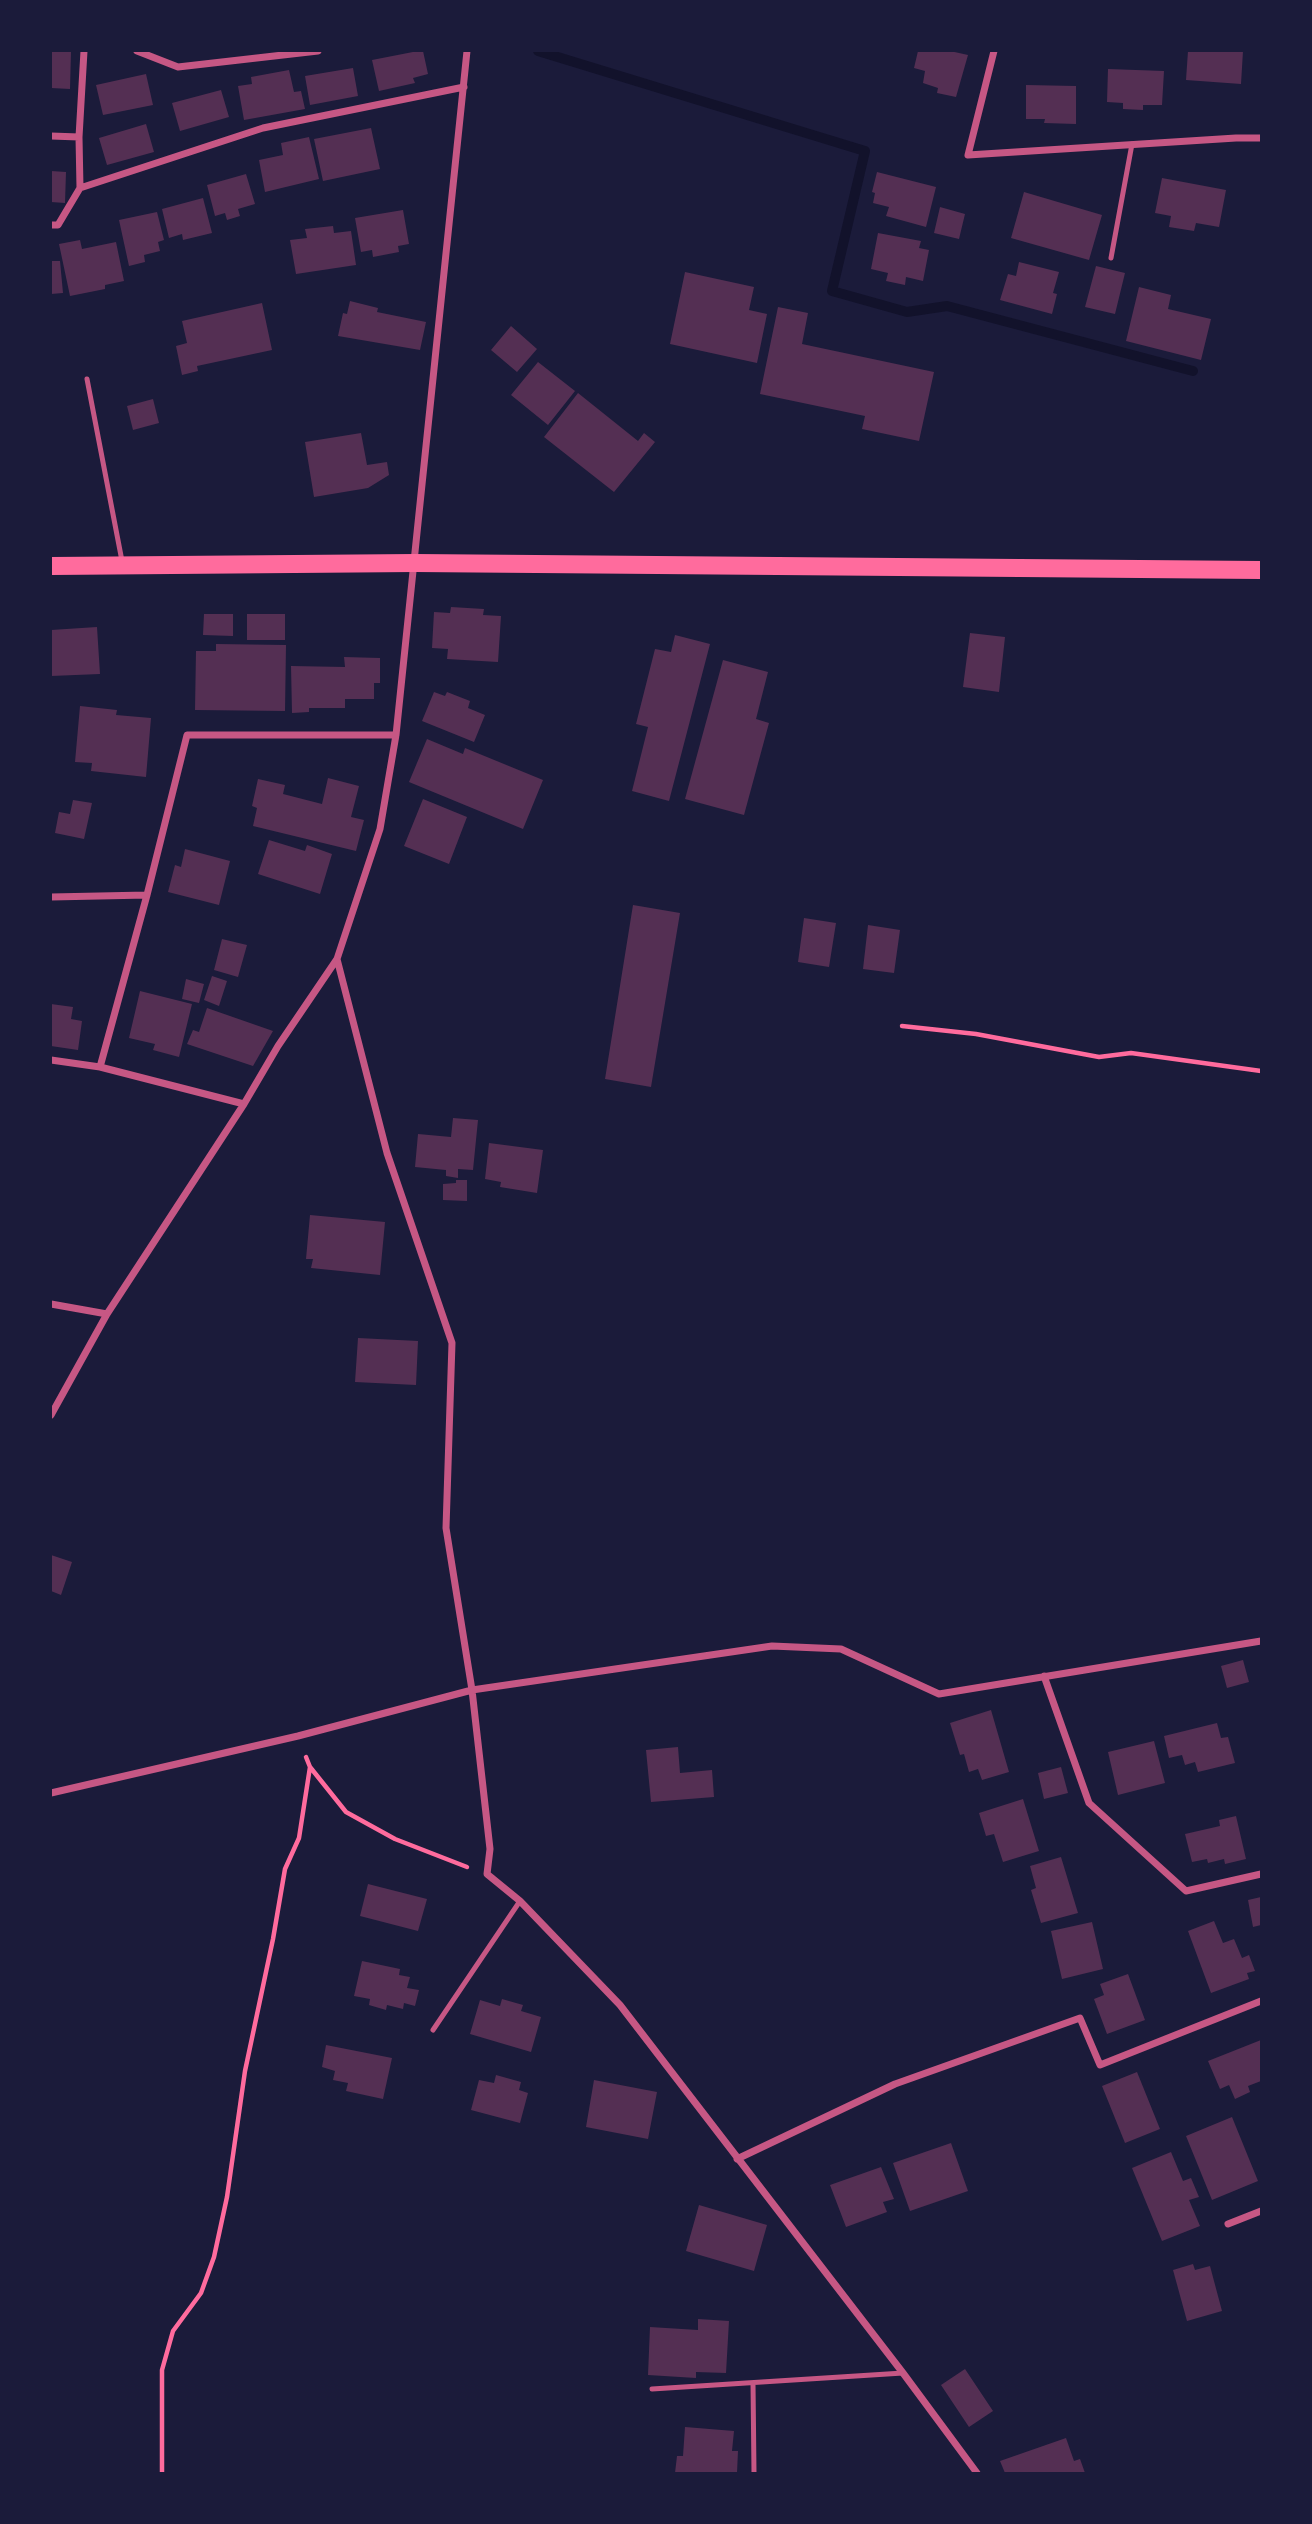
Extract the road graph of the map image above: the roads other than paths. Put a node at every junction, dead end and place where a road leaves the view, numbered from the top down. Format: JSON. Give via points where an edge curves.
{"nodes":[{"id":1,"x":84,"y":51,"type":"edge"},
{"id":2,"x":137,"y":51,"type":"edge"},
{"id":3,"x":318,"y":51,"type":"edge"},
{"id":4,"x":467,"y":51,"type":"edge"},
{"id":5,"x":994,"y":51,"type":"edge"},
{"id":6,"x":464,"y":87,"type":"junction"},
{"id":7,"x":51,"y":136,"type":"edge"},
{"id":8,"x":79,"y":136,"type":"junction"},
{"id":9,"x":1261,"y":138,"type":"edge"},
{"id":10,"x":1132,"y":144,"type":"junction"},
{"id":11,"x":80,"y":188,"type":"junction"},
{"id":12,"x":51,"y":225,"type":"edge"},
{"id":13,"x":1111,"y":258,"type":"dead end"},
{"id":14,"x":87,"y":379,"type":"dead end"},
{"id":15,"x":415,"y":563,"type":"junction"},
{"id":16,"x":123,"y":565,"type":"junction"},
{"id":17,"x":51,"y":566,"type":"edge"},
{"id":18,"x":1261,"y":570,"type":"edge"},
{"id":19,"x":396,"y":735,"type":"junction"},
{"id":20,"x":147,"y":895,"type":"junction"},
{"id":21,"x":51,"y":897,"type":"edge"},
{"id":22,"x":337,"y":959,"type":"junction"},
{"id":23,"x":51,"y":1060,"type":"edge"},
{"id":24,"x":100,"y":1068,"type":"junction"},
{"id":25,"x":244,"y":1104,"type":"junction"},
{"id":26,"x":51,"y":1304,"type":"edge"},
{"id":27,"x":107,"y":1314,"type":"junction"},
{"id":28,"x":51,"y":1415,"type":"edge"},
{"id":29,"x":1261,"y":1641,"type":"edge"},
{"id":30,"x":1044,"y":1676,"type":"junction"},
{"id":31,"x":472,"y":1690,"type":"junction"},
{"id":32,"x":51,"y":1793,"type":"edge"},
{"id":33,"x":1261,"y":1874,"type":"edge"},
{"id":34,"x":520,"y":1901,"type":"junction"},
{"id":35,"x":1261,"y":2001,"type":"edge"},
{"id":36,"x":433,"y":2030,"type":"dead end"},
{"id":37,"x":737,"y":2159,"type":"junction"},
{"id":38,"x":1261,"y":2211,"type":"edge"},
{"id":39,"x":1228,"y":2224,"type":"dead end"},
{"id":40,"x":903,"y":2373,"type":"junction"},
{"id":41,"x":753,"y":2383,"type":"junction"},
{"id":42,"x":652,"y":2389,"type":"dead end"},
{"id":43,"x":754,"y":2473,"type":"edge"},
{"id":44,"x":976,"y":2473,"type":"edge"}],
"edges":[{"from":1,"to":8,"type":"street"},
{"from":2,"to":3,"type":"street","via":[[178,67]]},
{"from":4,"to":6,"type":"street"},
{"from":5,"to":10,"type":"street","via":[[968,155]]},
{"from":6,"to":11,"type":"street","via":[[263,128]]},
{"from":6,"to":15,"type":"street"},
{"from":7,"to":8,"type":"street"},
{"from":8,"to":11,"type":"street"},
{"from":9,"to":10,"type":"street"},
{"from":10,"to":13,"type":"lane"},
{"from":11,"to":12,"type":"street","via":[[58,225]]},
{"from":14,"to":16,"type":"lane"},
{"from":15,"to":16,"type":"main road"},
{"from":15,"to":18,"type":"main road"},
{"from":15,"to":19,"type":"street"},
{"from":16,"to":17,"type":"main road"},
{"from":19,"to":20,"type":"street","via":[[187,735]]},
{"from":19,"to":22,"type":"street","via":[[380,829]]},
{"from":20,"to":21,"type":"street"},
{"from":20,"to":24,"type":"street"},
{"from":22,"to":25,"type":"street"},
{"from":22,"to":31,"type":"street","via":[[387,1153],[452,1343],[446,1528]]},
{"from":23,"to":24,"type":"street"},
{"from":24,"to":25,"type":"street"},
{"from":25,"to":27,"type":"street"},
{"from":26,"to":27,"type":"street"},
{"from":27,"to":28,"type":"street"},
{"from":29,"to":30,"type":"street"},
{"from":30,"to":31,"type":"street","via":[[939,1694],[841,1649],[772,1646]]},
{"from":30,"to":33,"type":"street","via":[[1089,1803],[1186,1891]]},
{"from":31,"to":32,"type":"street"},
{"from":31,"to":34,"type":"street","via":[[490,1849],[487,1874]]},
{"from":34,"to":36,"type":"lane"},
{"from":34,"to":37,"type":"street","via":[[620,2005]]},
{"from":35,"to":37,"type":"street","via":[[1100,2065],[1080,2018],[895,2084]]},
{"from":37,"to":40,"type":"street"},
{"from":38,"to":39,"type":"street"},
{"from":40,"to":41,"type":"lane"},
{"from":40,"to":44,"type":"street"},
{"from":41,"to":42,"type":"lane"},
{"from":41,"to":43,"type":"lane"}]}
